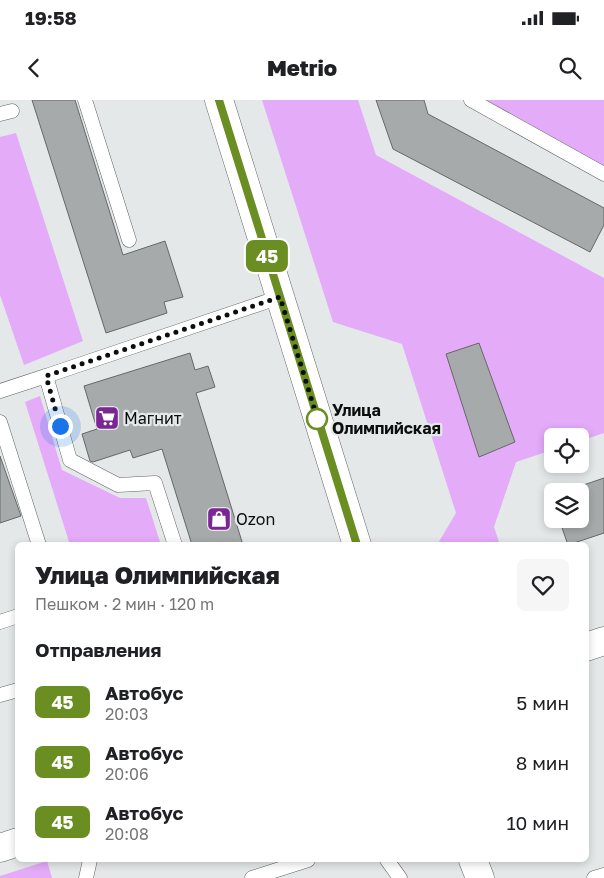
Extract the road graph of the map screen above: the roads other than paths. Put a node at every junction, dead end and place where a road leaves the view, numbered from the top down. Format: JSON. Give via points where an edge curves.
{"nodes":[{"id":1,"x":86,"y":100,"type":"edge"},
{"id":2,"x":219,"y":100,"type":"edge"},
{"id":3,"x":471,"y":100,"type":"edge"},
{"id":4,"x":604,"y":174,"type":"edge"},
{"id":5,"x":129,"y":240,"type":"dead end"},
{"id":6,"x":280,"y":297,"type":"junction"},
{"id":7,"x":46,"y":376,"type":"junction"},
{"id":8,"x":0,"y":391,"type":"edge"},
{"id":9,"x":0,"y":422,"type":"edge"},
{"id":10,"x":38,"y":542,"type":"edge"},
{"id":11,"x":174,"y":542,"type":"edge"},
{"id":12,"x":356,"y":542,"type":"edge"},
{"id":13,"x":15,"y":617,"type":"edge"},
{"id":14,"x":0,"y":622,"type":"edge"},
{"id":15,"x":604,"y":641,"type":"edge"},
{"id":16,"x":589,"y":646,"type":"edge"},
{"id":17,"x":15,"y":691,"type":"edge"},
{"id":18,"x":0,"y":695,"type":"edge"},
{"id":19,"x":15,"y":843,"type":"edge"},
{"id":20,"x":0,"y":848,"type":"edge"},
{"id":21,"x":90,"y":862,"type":"edge"},
{"id":22,"x":302,"y":862,"type":"edge"},
{"id":23,"x":388,"y":862,"type":"edge"},
{"id":24,"x":474,"y":862,"type":"edge"},
{"id":25,"x":604,"y":875,"type":"edge"},
{"id":26,"x":86,"y":878,"type":"edge"},
{"id":27,"x":252,"y":878,"type":"edge"},
{"id":28,"x":400,"y":878,"type":"edge"},
{"id":29,"x":480,"y":878,"type":"edge"},
{"id":30,"x":594,"y":878,"type":"edge"}],
"edges":[{"from":1,"to":5,"type":"lane"},
{"from":2,"to":6,"type":"main road"},
{"from":3,"to":4,"type":"lane"},
{"from":6,"to":7,"type":"lane"},
{"from":6,"to":12,"type":"main road"},
{"from":7,"to":8,"type":"lane"},
{"from":7,"to":11,"type":"lane","via":[[70,460],[118,485],[155,483]]},
{"from":9,"to":10,"type":"lane"},
{"from":13,"to":14,"type":"lane"},
{"from":15,"to":16,"type":"main road"},
{"from":17,"to":18,"type":"lane"},
{"from":19,"to":20,"type":"main road"},
{"from":21,"to":26,"type":"lane"},
{"from":22,"to":27,"type":"lane"},
{"from":23,"to":28,"type":"lane"},
{"from":24,"to":29,"type":"main road"},
{"from":25,"to":30,"type":"lane"}]}
